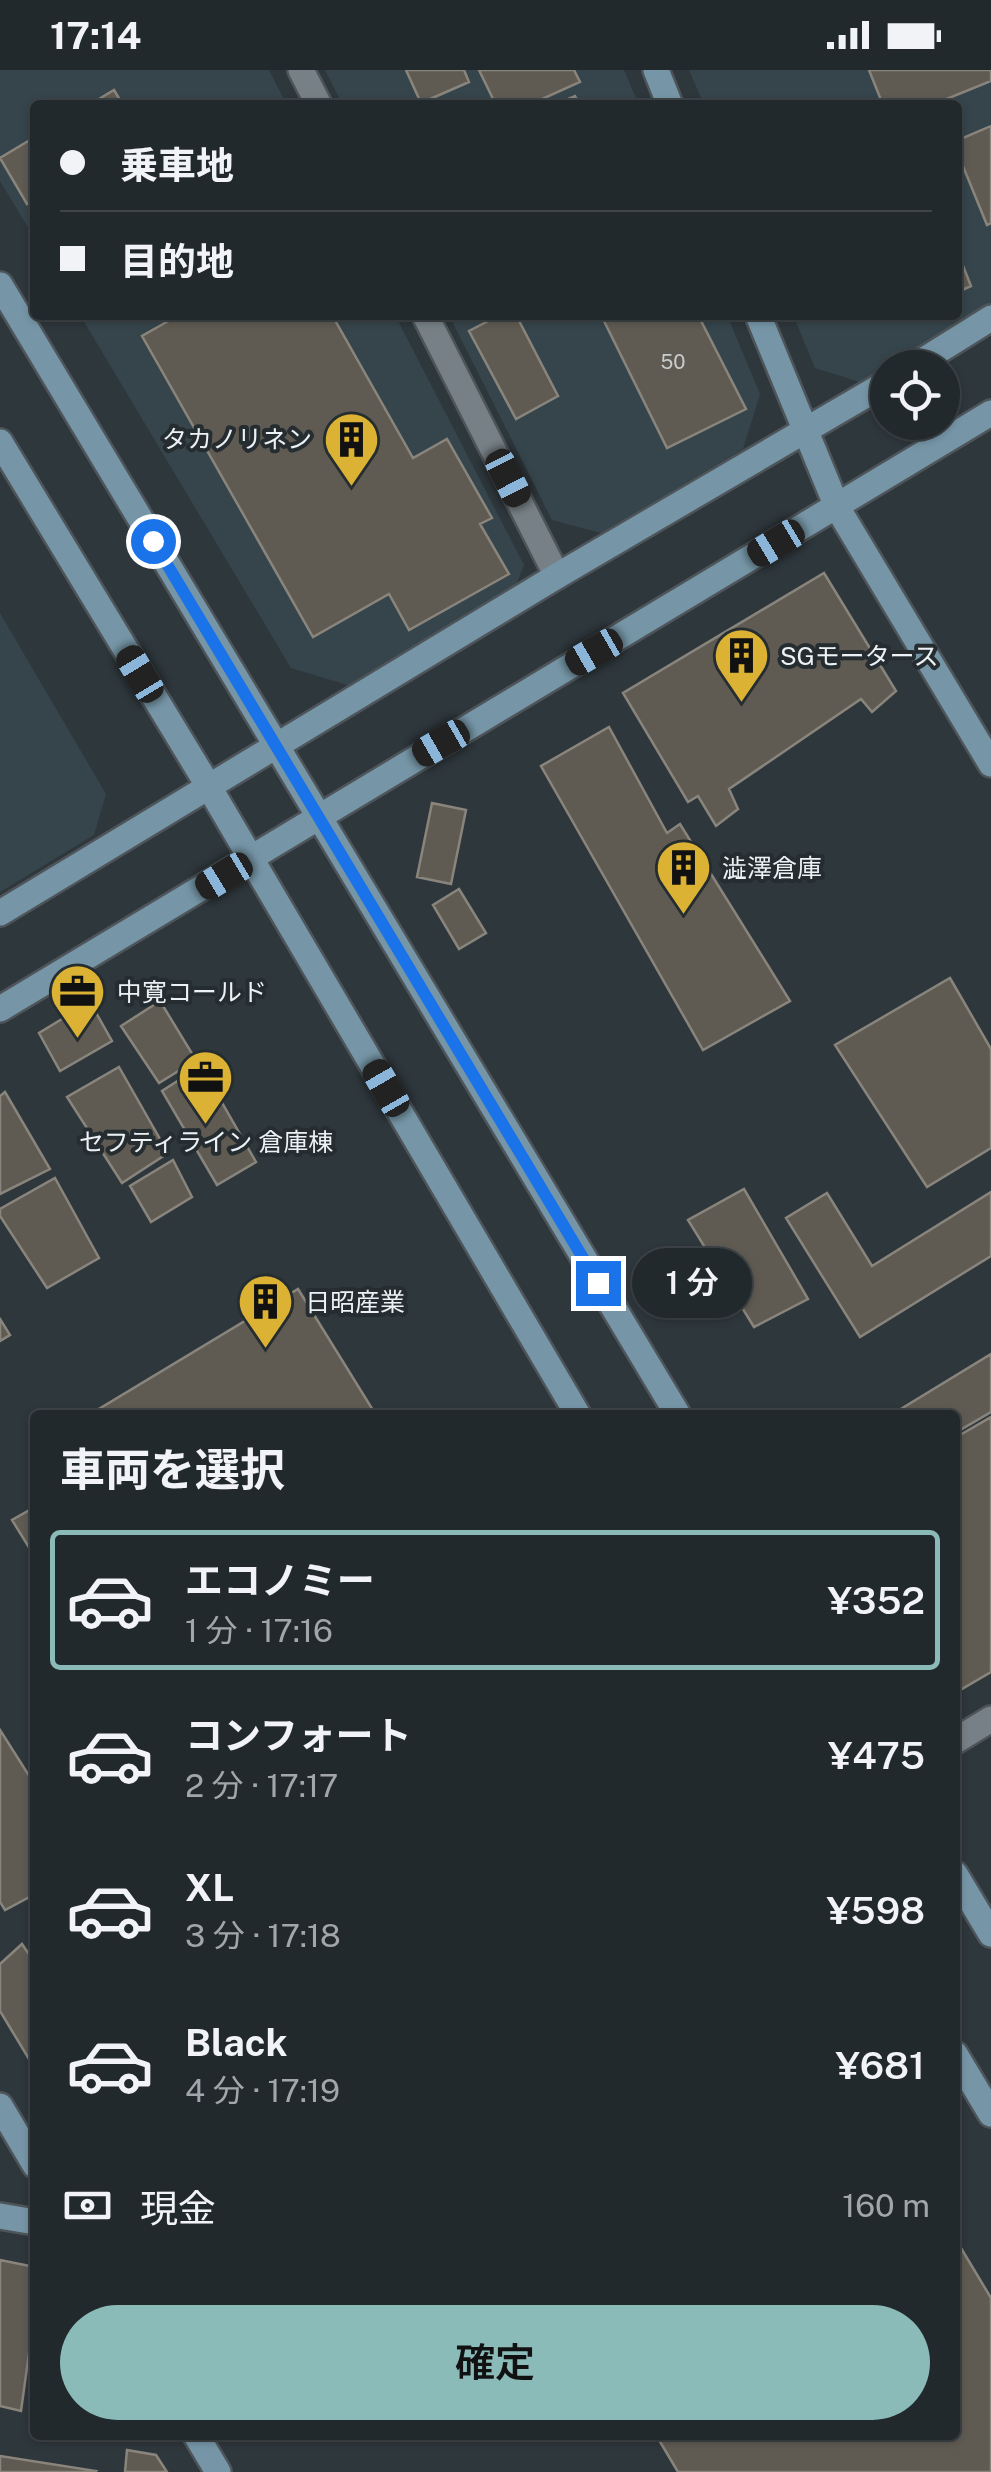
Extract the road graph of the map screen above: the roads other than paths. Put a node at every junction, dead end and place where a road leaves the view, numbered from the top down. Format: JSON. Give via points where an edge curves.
{"nodes":[{"id":1,"x":301,"y":70,"type":"edge"},
{"id":2,"x":656,"y":70,"type":"edge"},
{"id":3,"x":316,"y":100,"type":"edge"},
{"id":4,"x":668,"y":100,"type":"edge"},
{"id":5,"x":0,"y":285,"type":"edge"},
{"id":6,"x":991,"y":318,"type":"edge"},
{"id":7,"x":428,"y":320,"type":"edge"},
{"id":8,"x":760,"y":320,"type":"edge"},
{"id":9,"x":940,"y":350,"type":"edge"},
{"id":10,"x":870,"y":393,"type":"edge"},
{"id":11,"x":991,"y":414,"type":"edge"},
{"id":12,"x":806,"y":432,"type":"junction"},
{"id":13,"x":0,"y":442,"type":"edge"},
{"id":14,"x":837,"y":507,"type":"junction"},
{"id":15,"x":557,"y":576,"type":"junction"},
{"id":16,"x":275,"y":747,"type":"junction"},
{"id":17,"x":991,"y":764,"type":"edge"},
{"id":18,"x":209,"y":788,"type":"junction"},
{"id":19,"x":316,"y":816,"type":"junction"},
{"id":20,"x":252,"y":860,"type":"junction"},
{"id":21,"x":0,"y":913,"type":"edge"},
{"id":22,"x":0,"y":1009,"type":"edge"},
{"id":23,"x":575,"y":1410,"type":"edge"},
{"id":24,"x":675,"y":1410,"type":"edge"},
{"id":25,"x":991,"y":1719,"type":"edge"},
{"id":26,"x":960,"y":1739,"type":"edge"},
{"id":27,"x":960,"y":1882,"type":"edge"},
{"id":28,"x":991,"y":1934,"type":"edge"},
{"id":29,"x":960,"y":2062,"type":"edge"},
{"id":30,"x":0,"y":2106,"type":"edge"},
{"id":31,"x":991,"y":2114,"type":"edge"},
{"id":32,"x":30,"y":2157,"type":"edge"},
{"id":33,"x":0,"y":2216,"type":"edge"},
{"id":34,"x":30,"y":2221,"type":"edge"},
{"id":35,"x":199,"y":2440,"type":"edge"},
{"id":36,"x":218,"y":2472,"type":"edge"}],
"edges":[{"from":1,"to":3,"type":"street"},
{"from":2,"to":4,"type":"street"},
{"from":5,"to":16,"type":"street"},
{"from":6,"to":9,"type":"street"},
{"from":7,"to":15,"type":"street"},
{"from":8,"to":12,"type":"street"},
{"from":10,"to":12,"type":"street"},
{"from":11,"to":14,"type":"street"},
{"from":12,"to":14,"type":"street"},
{"from":12,"to":15,"type":"street"},
{"from":13,"to":18,"type":"street"},
{"from":14,"to":17,"type":"street"},
{"from":14,"to":19,"type":"street"},
{"from":15,"to":16,"type":"street"},
{"from":16,"to":18,"type":"street"},
{"from":16,"to":19,"type":"street"},
{"from":18,"to":20,"type":"street"},
{"from":18,"to":21,"type":"street"},
{"from":19,"to":20,"type":"street"},
{"from":19,"to":24,"type":"street"},
{"from":20,"to":22,"type":"street"},
{"from":20,"to":23,"type":"street"},
{"from":25,"to":26,"type":"street"},
{"from":27,"to":28,"type":"street"},
{"from":29,"to":31,"type":"street"},
{"from":30,"to":32,"type":"street"},
{"from":33,"to":34,"type":"street"},
{"from":35,"to":36,"type":"street"}]}
